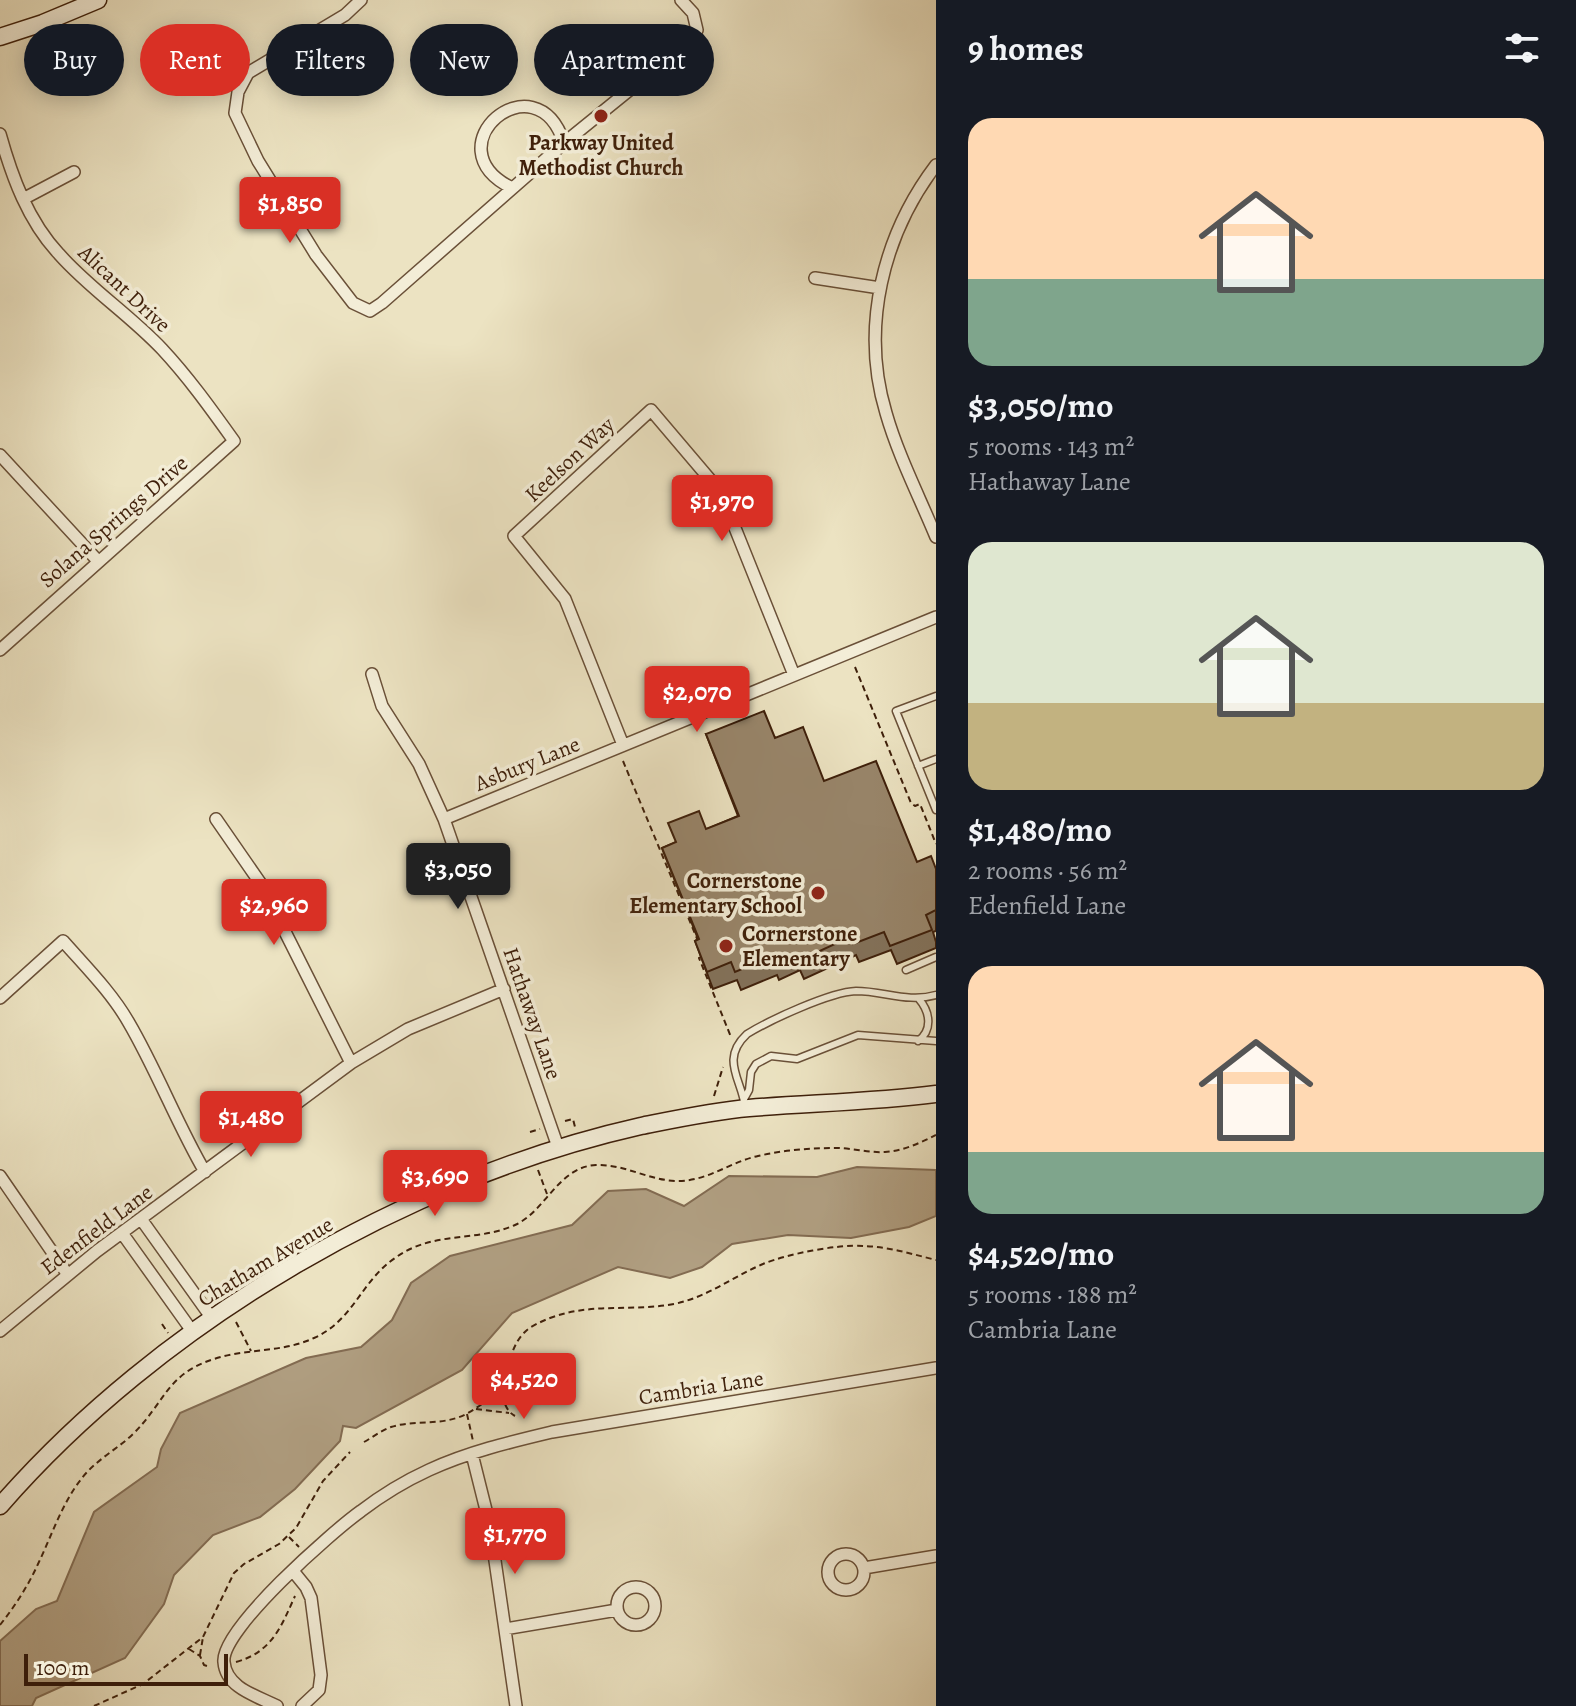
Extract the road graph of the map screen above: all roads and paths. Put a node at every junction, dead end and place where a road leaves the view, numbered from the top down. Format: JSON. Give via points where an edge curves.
{"nodes":[{"id":1,"x":98,"y":0,"type":"edge"},
{"id":2,"x":361,"y":0,"type":"edge"},
{"id":3,"x":681,"y":0,"type":"edge"},
{"id":4,"x":0,"y":37,"type":"edge"},
{"id":5,"x":0,"y":134,"type":"edge"},
{"id":6,"x":564,"y":143,"type":"junction"},
{"id":7,"x":936,"y":165,"type":"edge"},
{"id":8,"x":5,"y":168,"type":"edge"},
{"id":9,"x":74,"y":172,"type":"dead end"},
{"id":10,"x":512,"y":188,"type":"junction"},
{"id":11,"x":23,"y":199,"type":"junction"},
{"id":12,"x":815,"y":278,"type":"dead end"},
{"id":13,"x":880,"y":288,"type":"junction"},
{"id":14,"x":0,"y":455,"type":"edge"},
{"id":15,"x":218,"y":456,"type":"joint"},
{"id":16,"x":936,"y":537,"type":"edge"},
{"id":17,"x":98,"y":561,"type":"junction"},
{"id":18,"x":936,"y":617,"type":"edge"},
{"id":19,"x":0,"y":650,"type":"edge"},
{"id":20,"x":855,"y":667,"type":"dead end"},
{"id":21,"x":372,"y":674,"type":"dead end"},
{"id":22,"x":794,"y":675,"type":"junction"},
{"id":23,"x":936,"y":696,"type":"edge"},
{"id":24,"x":623,"y":745,"type":"junction"},
{"id":25,"x":936,"y":759,"type":"edge"},
{"id":26,"x":623,"y":761,"type":"dead end"},
{"id":27,"x":918,"y":766,"type":"junction"},
{"id":28,"x":936,"y":810,"type":"edge"},
{"id":29,"x":216,"y":819,"type":"dead end"},
{"id":30,"x":444,"y":819,"type":"junction"},
{"id":31,"x":936,"y":844,"type":"edge"},
{"id":32,"x":698,"y":942,"type":"edge"},
{"id":33,"x":704,"y":956,"type":"edge"},
{"id":34,"x":936,"y":957,"type":"edge"},
{"id":35,"x":906,"y":970,"type":"dead end"},
{"id":36,"x":504,"y":989,"type":"junction"},
{"id":37,"x":936,"y":995,"type":"edge"},
{"id":38,"x":0,"y":998,"type":"edge"},
{"id":39,"x":919,"y":999,"type":"junction"},
{"id":40,"x":733,"y":1040,"type":"dead end"},
{"id":41,"x":918,"y":1041,"type":"junction"},
{"id":42,"x":936,"y":1041,"type":"edge"},
{"id":43,"x":351,"y":1063,"type":"junction"},
{"id":44,"x":936,"y":1094,"type":"edge"},
{"id":45,"x":745,"y":1104,"type":"junction"},
{"id":46,"x":936,"y":1135,"type":"edge"},
{"id":47,"x":558,"y":1147,"type":"junction"},
{"id":48,"x":205,"y":1172,"type":"junction"},
{"id":49,"x":0,"y":1176,"type":"edge"},
{"id":50,"x":141,"y":1219,"type":"junction"},
{"id":51,"x":122,"y":1233,"type":"junction"},
{"id":52,"x":936,"y":1260,"type":"edge"},
{"id":53,"x":68,"y":1275,"type":"junction"},
{"id":54,"x":211,"y":1317,"type":"junction"},
{"id":55,"x":0,"y":1331,"type":"edge"},
{"id":56,"x":192,"y":1331,"type":"junction"},
{"id":57,"x":936,"y":1368,"type":"edge"},
{"id":58,"x":501,"y":1384,"type":"junction"},
{"id":59,"x":475,"y":1409,"type":"junction"},
{"id":60,"x":509,"y":1413,"type":"junction"},
{"id":61,"x":467,"y":1414,"type":"junction"},
{"id":62,"x":515,"y":1416,"type":"dead end"},
{"id":63,"x":364,"y":1442,"type":"dead end"},
{"id":64,"x":350,"y":1452,"type":"dead end"},
{"id":65,"x":472,"y":1454,"type":"junction"},
{"id":66,"x":0,"y":1506,"type":"edge"},
{"id":67,"x":936,"y":1556,"type":"edge"},
{"id":68,"x":864,"y":1568,"type":"dead end"},
{"id":69,"x":293,"y":1571,"type":"junction"},
{"id":70,"x":302,"y":1580,"type":"junction"},
{"id":71,"x":617,"y":1610,"type":"dead end"},
{"id":72,"x":0,"y":1625,"type":"edge"},
{"id":73,"x":505,"y":1629,"type":"junction"},
{"id":74,"x":203,"y":1637,"type":"junction"},
{"id":75,"x":188,"y":1649,"type":"junction"},
{"id":76,"x":200,"y":1656,"type":"junction"},
{"id":77,"x":223,"y":1663,"type":"junction"},
{"id":78,"x":94,"y":1706,"type":"edge"},
{"id":79,"x":277,"y":1706,"type":"edge"},
{"id":80,"x":302,"y":1706,"type":"edge"},
{"id":81,"x":516,"y":1706,"type":"edge"}],
"edges":[{"from":1,"to":4,"type":"street"},
{"from":2,"to":10,"type":"street","via":[[248,73],[235,113],[316,255],[353,303],[370,311],[382,303]]},
{"from":3,"to":6,"type":"street","via":[[693,13],[697,30],[690,41]]},
{"from":5,"to":8,"type":"street","name":"Alicant Drive"},
{"from":6,"to":10,"type":"street"},
{"from":6,"to":10,"type":"street","via":[[559,127],[533,107],[502,111],[489,122],[482,137],[486,169]]},
{"from":7,"to":13,"type":"street","via":[[902,221]]},
{"from":8,"to":11,"type":"street","name":"Alicant Drive"},
{"from":9,"to":11,"type":"street"},
{"from":11,"to":15,"type":"street","name":"Alicant Drive","via":[[58,253],[143,330],[192,384],[234,441]]},
{"from":12,"to":13,"type":"street"},
{"from":13,"to":16,"type":"street","via":[[876,342],[886,412]]},
{"from":14,"to":17,"type":"street"},
{"from":15,"to":17,"type":"street","name":"Solana Springs Drive"},
{"from":17,"to":19,"type":"street","name":"Solana Springs Drive"},
{"from":18,"to":22,"type":"street","name":"Asbury Lane"},
{"from":20,"to":31,"type":"path","via":[[911,803],[920,804]]},
{"from":21,"to":30,"type":"street","name":"Hathaway Lane","via":[[382,706],[419,764]]},
{"from":22,"to":24,"type":"street","name":"Asbury Lane"},
{"from":22,"to":24,"type":"street","name":"Keelson Way","via":[[713,483],[651,410],[514,536],[565,599]]},
{"from":23,"to":27,"type":"lane","via":[[896,711]]},
{"from":24,"to":30,"type":"street","name":"Asbury Lane"},
{"from":25,"to":27,"type":"lane"},
{"from":26,"to":32,"type":"path"},
{"from":27,"to":28,"type":"lane"},
{"from":29,"to":43,"type":"street","via":[[261,884]]},
{"from":30,"to":36,"type":"street","name":"Hathaway Lane"},
{"from":33,"to":40,"type":"path","via":[[699,958]]},
{"from":34,"to":35,"type":"lane"},
{"from":36,"to":43,"type":"street","name":"Edenfield Lane","via":[[408,1029]]},
{"from":36,"to":47,"type":"street","name":"Hathaway Lane"},
{"from":37,"to":39,"type":"lane"},
{"from":38,"to":48,"type":"street","via":[[63,941],[129,1023]]},
{"from":39,"to":41,"type":"lane","via":[[929,1021]]},
{"from":39,"to":45,"type":"lane","via":[[844,992],[755,1029],[740,1040],[734,1054]]},
{"from":41,"to":42,"type":"lane"},
{"from":41,"to":45,"type":"lane","via":[[858,1035],[797,1059],[764,1059],[751,1072]]},
{"from":43,"to":48,"type":"street","name":"Edenfield Lane"},
{"from":44,"to":45,"type":"street","name":"Chatham Avenue"},
{"from":45,"to":47,"type":"street","name":"Chatham Avenue"},
{"from":46,"to":72,"type":"path","via":[[884,1152],[777,1152],[692,1181],[661,1180],[625,1168],[587,1167],[556,1186],[530,1217],[518,1223],[483,1235],[419,1244],[380,1271],[350,1312],[326,1332],[291,1346],[218,1357],[178,1376],[139,1428],[79,1481],[21,1596]]},
{"from":47,"to":54,"type":"street","name":"Chatham Avenue","via":[[378,1221]]},
{"from":48,"to":50,"type":"street","name":"Edenfield Lane"},
{"from":49,"to":53,"type":"street"},
{"from":50,"to":51,"type":"street","name":"Edenfield Lane"},
{"from":50,"to":54,"type":"street"},
{"from":51,"to":53,"type":"street","name":"Edenfield Lane"},
{"from":51,"to":56,"type":"street"},
{"from":52,"to":58,"type":"path","via":[[861,1245],[807,1252],[765,1263],[696,1298],[655,1306],[600,1306],[557,1316],[520,1337]]},
{"from":53,"to":55,"type":"street","name":"Edenfield Lane"},
{"from":54,"to":56,"type":"street","name":"Chatham Avenue"},
{"from":56,"to":66,"type":"street","name":"Chatham Avenue","via":[[123,1386]]},
{"from":57,"to":65,"type":"street","name":"Cambria Lane","via":[[552,1432]]},
{"from":58,"to":59,"type":"path"},
{"from":58,"to":60,"type":"path"},
{"from":59,"to":60,"type":"path"},
{"from":59,"to":61,"type":"path"},
{"from":60,"to":62,"type":"path"},
{"from":61,"to":63,"type":"path","via":[[390,1427]]},
{"from":61,"to":65,"type":"path"},
{"from":64,"to":74,"type":"path","via":[[323,1481],[296,1528],[234,1573]]},
{"from":65,"to":69,"type":"street","name":"Cambria Lane","via":[[390,1491]]},
{"from":65,"to":73,"type":"street","via":[[490,1526]]},
{"from":67,"to":68,"type":"street"},
{"from":69,"to":70,"type":"street"},
{"from":69,"to":77,"type":"street","name":"Cambria Lane","via":[[229,1641]]},
{"from":70,"to":77,"type":"path","via":[[269,1645],[251,1658]]},
{"from":70,"to":80,"type":"street","via":[[311,1598],[321,1675],[319,1690]]},
{"from":71,"to":73,"type":"street"},
{"from":73,"to":81,"type":"street"},
{"from":74,"to":75,"type":"path"},
{"from":74,"to":76,"type":"path"},
{"from":75,"to":76,"type":"path"},
{"from":75,"to":78,"type":"path","via":[[143,1684]]},
{"from":76,"to":77,"type":"path","via":[[206,1666]]},
{"from":77,"to":79,"type":"street","via":[[237,1686]]}]}
